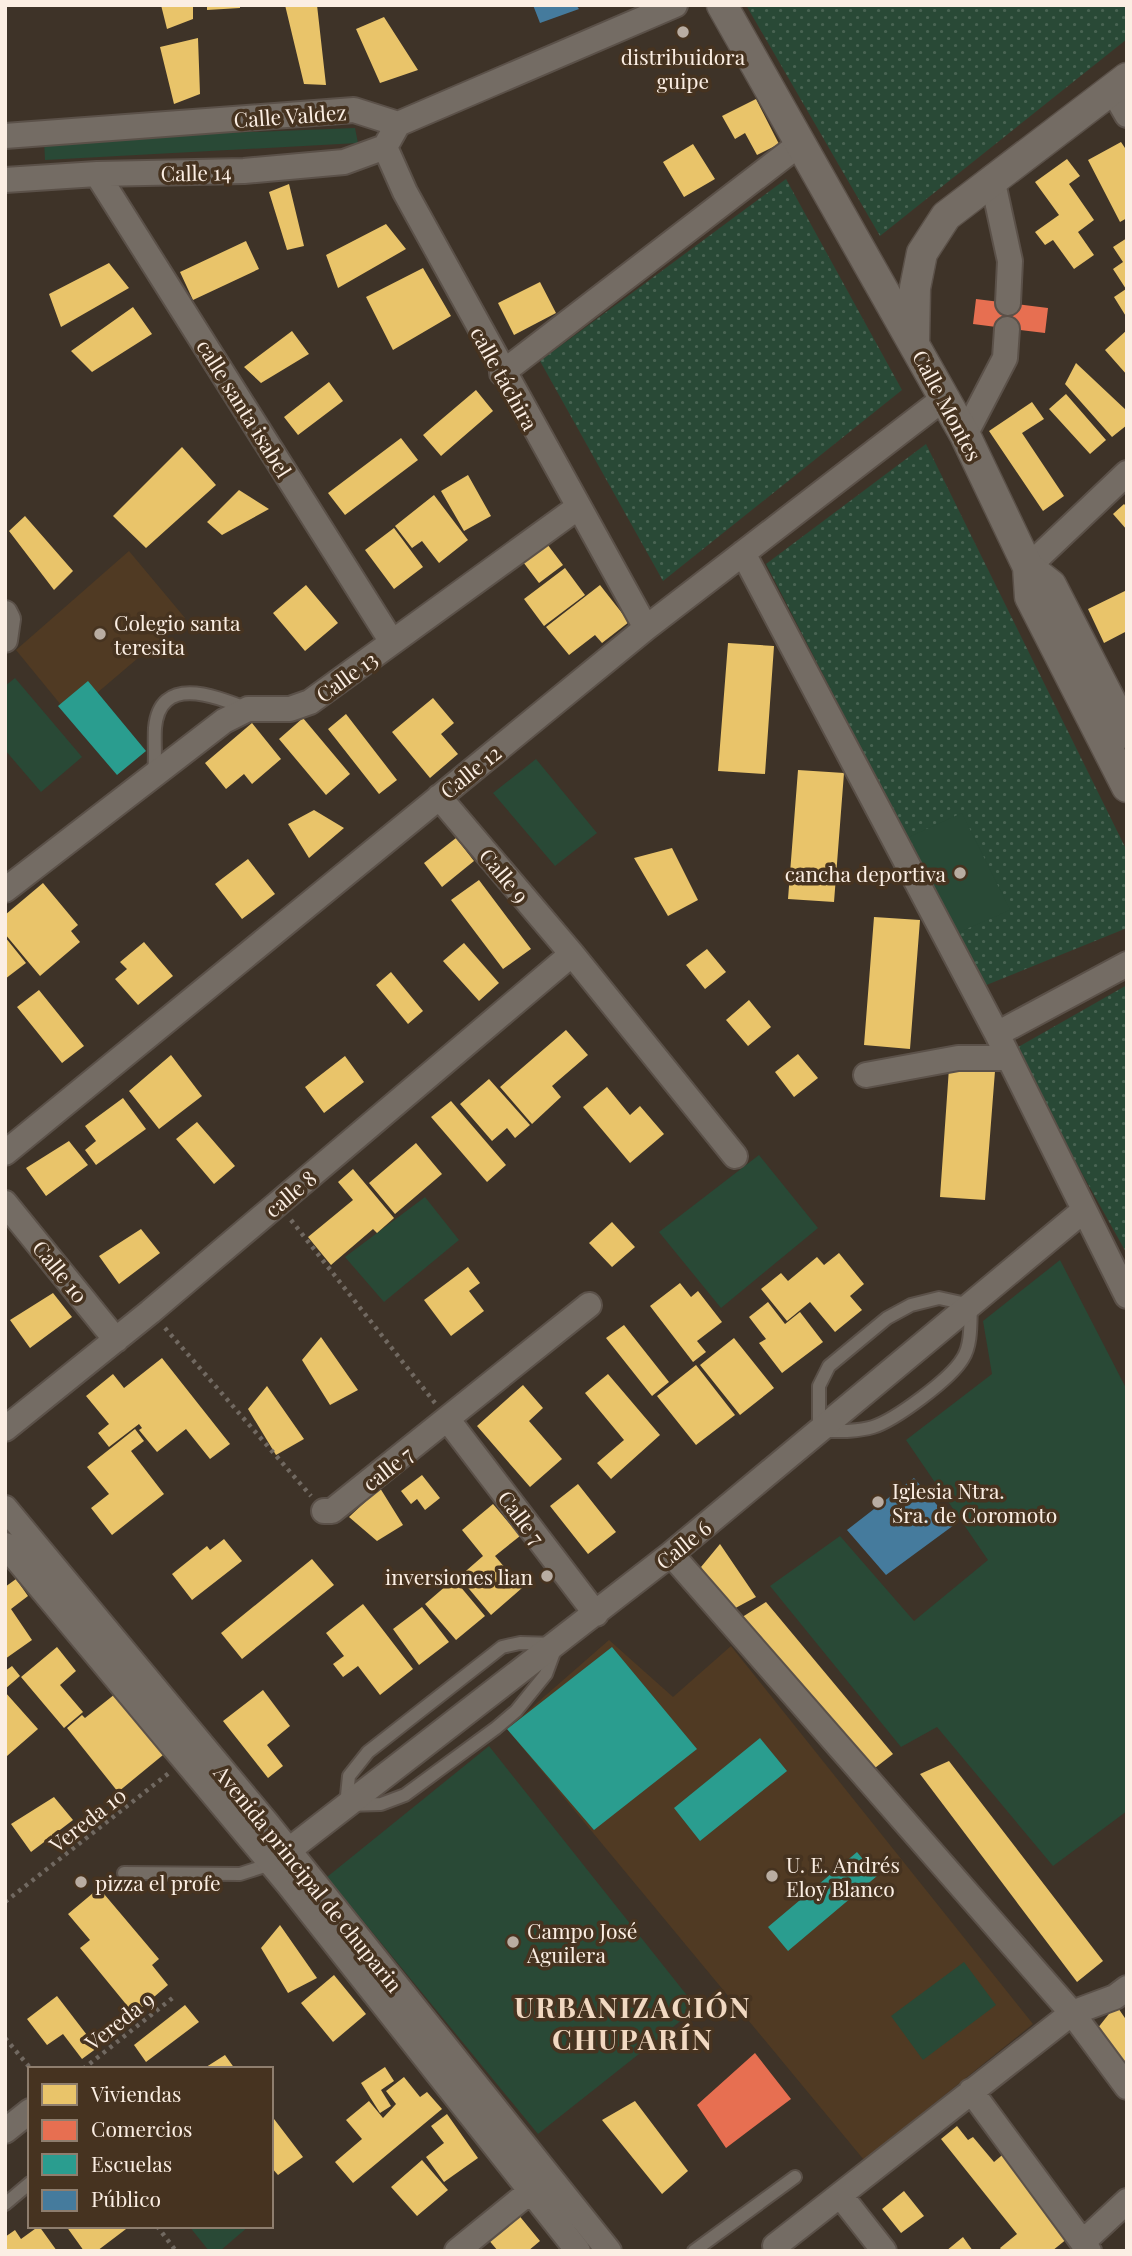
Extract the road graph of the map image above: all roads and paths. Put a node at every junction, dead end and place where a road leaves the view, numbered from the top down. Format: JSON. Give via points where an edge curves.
{"nodes":[{"id":1,"x":675,"y":5,"type":"edge"},
{"id":2,"x":722,"y":5,"type":"edge"},
{"id":3,"x":1119,"y":83,"type":"edge"},
{"id":4,"x":1127,"y":115,"type":"edge"},
{"id":5,"x":398,"y":124,"type":"junction"},
{"id":6,"x":5,"y":136,"type":"edge"},
{"id":7,"x":801,"y":143,"type":"junction"},
{"id":8,"x":385,"y":147,"type":"junction"},
{"id":9,"x":97,"y":174,"type":"junction"},
{"id":10,"x":992,"y":178,"type":"junction"},
{"id":11,"x":5,"y":180,"type":"edge"},
{"id":12,"x":1008,"y":303,"type":"dead end"},
{"id":13,"x":1007,"y":329,"type":"dead end"},
{"id":14,"x":914,"y":342,"type":"junction"},
{"id":15,"x":502,"y":373,"type":"junction"},
{"id":16,"x":943,"y":399,"type":"junction"},
{"id":17,"x":964,"y":435,"type":"junction"},
{"id":18,"x":1127,"y":473,"type":"edge"},
{"id":19,"x":578,"y":508,"type":"junction"},
{"id":20,"x":743,"y":553,"type":"junction"},
{"id":21,"x":1028,"y":568,"type":"junction"},
{"id":22,"x":5,"y":613,"type":"edge"},
{"id":23,"x":646,"y":628,"type":"junction"},
{"id":24,"x":5,"y":640,"type":"edge"},
{"id":25,"x":392,"y":642,"type":"junction"},
{"id":26,"x":248,"y":709,"type":"junction"},
{"id":27,"x":1127,"y":733,"type":"edge"},
{"id":28,"x":154,"y":775,"type":"junction"},
{"id":29,"x":1127,"y":787,"type":"edge"},
{"id":30,"x":439,"y":797,"type":"junction"},
{"id":31,"x":5,"y":890,"type":"edge"},
{"id":32,"x":572,"y":954,"type":"junction"},
{"id":33,"x":1127,"y":964,"type":"edge"},
{"id":34,"x":997,"y":1034,"type":"junction"},
{"id":35,"x":1008,"y":1058,"type":"junction"},
{"id":36,"x":866,"y":1075,"type":"dead end"},
{"id":37,"x":5,"y":1153,"type":"edge"},
{"id":38,"x":735,"y":1156,"type":"dead end"},
{"id":39,"x":5,"y":1203,"type":"edge"},
{"id":40,"x":278,"y":1203,"type":"junction"},
{"id":41,"x":1083,"y":1211,"type":"junction"},
{"id":42,"x":1127,"y":1296,"type":"edge"},
{"id":43,"x":589,"y":1305,"type":"dead end"},
{"id":44,"x":971,"y":1305,"type":"junction"},
{"id":45,"x":150,"y":1312,"type":"junction"},
{"id":46,"x":116,"y":1340,"type":"junction"},
{"id":47,"x":448,"y":1420,"type":"junction"},
{"id":48,"x":5,"y":1429,"type":"edge"},
{"id":49,"x":819,"y":1431,"type":"junction"},
{"id":50,"x":5,"y":1508,"type":"edge"},
{"id":51,"x":324,"y":1511,"type":"joint"},
{"id":52,"x":5,"y":1545,"type":"edge"},
{"id":53,"x":671,"y":1554,"type":"junction"},
{"id":54,"x":596,"y":1614,"type":"junction"},
{"id":55,"x":187,"y":1759,"type":"junction"},
{"id":56,"x":280,"y":1858,"type":"junction"},
{"id":57,"x":124,"y":1873,"type":"dead end"},
{"id":58,"x":5,"y":1902,"type":"edge"},
{"id":59,"x":1127,"y":1988,"type":"edge"},
{"id":60,"x":175,"y":1996,"type":"dead end"},
{"id":61,"x":1072,"y":2013,"type":"junction"},
{"id":62,"x":5,"y":2038,"type":"edge"},
{"id":63,"x":28,"y":2067,"type":"edge"},
{"id":64,"x":86,"y":2067,"type":"edge"},
{"id":65,"x":1127,"y":2087,"type":"edge"},
{"id":66,"x":971,"y":2091,"type":"junction"},
{"id":67,"x":28,"y":2113,"type":"edge"},
{"id":68,"x":5,"y":2131,"type":"edge"},
{"id":69,"x":795,"y":2177,"type":"dead end"},
{"id":70,"x":540,"y":2184,"type":"junction"},
{"id":71,"x":28,"y":2185,"type":"edge"},
{"id":72,"x":840,"y":2194,"type":"junction"},
{"id":73,"x":1127,"y":2201,"type":"edge"},
{"id":74,"x":5,"y":2204,"type":"edge"},
{"id":75,"x":159,"y":2228,"type":"edge"},
{"id":76,"x":775,"y":2246,"type":"dead end"},
{"id":77,"x":1086,"y":2247,"type":"edge"},
{"id":78,"x":176,"y":2251,"type":"edge"},
{"id":79,"x":457,"y":2251,"type":"edge"},
{"id":80,"x":578,"y":2251,"type":"edge"},
{"id":81,"x":609,"y":2251,"type":"edge"},
{"id":82,"x":694,"y":2251,"type":"edge"},
{"id":83,"x":884,"y":2251,"type":"edge"}],
"edges":[{"from":1,"to":5,"type":"street"},
{"from":2,"to":7,"type":"street"},
{"from":3,"to":4,"type":"street"},
{"from":3,"to":10,"type":"street","name":"Calle Montes"},
{"from":5,"to":6,"type":"street","name":"Calle Valdez","via":[[354,110]]},
{"from":5,"to":8,"type":"street"},
{"from":7,"to":14,"type":"street"},
{"from":7,"to":15,"type":"street"},
{"from":8,"to":9,"type":"street","name":"Calle 14","via":[[344,162],[244,171]]},
{"from":8,"to":15,"type":"street","name":"calle táchira"},
{"from":9,"to":11,"type":"street","name":"Calle 14"},
{"from":9,"to":25,"type":"street","name":"calle santa isabel"},
{"from":10,"to":12,"type":"street","via":[[1010,261]]},
{"from":10,"to":14,"type":"street","name":"Calle Montes","via":[[946,216],[922,253],[915,288]]},
{"from":13,"to":17,"type":"street","via":[[1004,358]]},
{"from":14,"to":16,"type":"street","name":"Calle Montes"},
{"from":15,"to":19,"type":"street","name":"calle táchira"},
{"from":16,"to":17,"type":"street","name":"Calle Montes"},
{"from":16,"to":20,"type":"street","name":"Calle 12"},
{"from":17,"to":21,"type":"street","name":"Calle Montes"},
{"from":18,"to":21,"type":"street"},
{"from":19,"to":23,"type":"street","name":"calle táchira"},
{"from":19,"to":25,"type":"street","name":"Calle 13"},
{"from":20,"to":23,"type":"street","name":"Calle 12"},
{"from":20,"to":34,"type":"street"},
{"from":21,"to":27,"type":"street","name":"Calle Montes","via":[[1051,584]]},
{"from":21,"to":29,"type":"street","name":"Calle Montes","via":[[1030,597]]},
{"from":22,"to":24,"type":"street"},
{"from":23,"to":30,"type":"street","name":"Calle 12"},
{"from":25,"to":26,"type":"street","name":"Calle 13","via":[[310,702],[290,709]]},
{"from":26,"to":28,"type":"street","name":"Calle 13","via":[[224,721]]},
{"from":26,"to":28,"type":"lane","via":[[193,690],[175,697],[160,709],[155,727]]},
{"from":28,"to":31,"type":"street","name":"Calle 13"},
{"from":30,"to":32,"type":"street","name":"Calle 9"},
{"from":30,"to":37,"type":"street","name":"Calle 12"},
{"from":32,"to":38,"type":"street","name":"Calle 9"},
{"from":32,"to":40,"type":"street","name":"calle 8"},
{"from":33,"to":34,"type":"street"},
{"from":34,"to":35,"type":"street"},
{"from":35,"to":36,"type":"street","via":[[947,1060]]},
{"from":35,"to":41,"type":"street"},
{"from":39,"to":46,"type":"street","name":"Calle 10"},
{"from":40,"to":45,"type":"street","name":"calle 8"},
{"from":40,"to":47,"type":"path"},
{"from":41,"to":42,"type":"street"},
{"from":41,"to":44,"type":"street","name":"Calle 6"},
{"from":43,"to":47,"type":"street","name":"calle 7"},
{"from":44,"to":49,"type":"street","name":"Calle 6"},
{"from":44,"to":49,"type":"lane","via":[[964,1358],[944,1378],[888,1421],[851,1431]]},
{"from":44,"to":49,"type":"lane","via":[[939,1298],[911,1305],[887,1318],[829,1366],[819,1386]]},
{"from":45,"to":46,"type":"street","name":"calle 8"},
{"from":45,"to":51,"type":"path"},
{"from":46,"to":48,"type":"street","name":"calle 8"},
{"from":47,"to":51,"type":"street","name":"calle 7","via":[[332,1511]]},
{"from":47,"to":54,"type":"street","name":"Calle 7"},
{"from":49,"to":53,"type":"street","name":"Calle 6"},
{"from":50,"to":56,"type":"street","name":"Avenida principal de chuparin"},
{"from":52,"to":55,"type":"street","name":"Avenida principal de chuparin"},
{"from":53,"to":54,"type":"street","name":"Calle 6"},
{"from":53,"to":61,"type":"street"},
{"from":54,"to":56,"type":"street","name":"Calle 6"},
{"from":55,"to":56,"type":"street","name":"Avenida principal de chuparin"},
{"from":55,"to":58,"type":"path","name":"Vereda 10"},
{"from":56,"to":57,"type":"lane","via":[[240,1874]]},
{"from":56,"to":70,"type":"street","name":"Avenida principal de chuparin"},
{"from":59,"to":61,"type":"street"},
{"from":60,"to":64,"type":"path","name":"Vereda 9"},
{"from":61,"to":65,"type":"street"},
{"from":61,"to":66,"type":"street"},
{"from":62,"to":63,"type":"path"},
{"from":66,"to":72,"type":"street"},
{"from":66,"to":77,"type":"street"},
{"from":67,"to":68,"type":"street"},
{"from":69,"to":82,"type":"lane"},
{"from":70,"to":79,"type":"street"},
{"from":70,"to":80,"type":"street","name":"Avenida principal de chuparin"},
{"from":70,"to":81,"type":"street","name":"Avenida principal de chuparin"},
{"from":71,"to":74,"type":"lane"},
{"from":72,"to":76,"type":"street"},
{"from":72,"to":83,"type":"street"},
{"from":73,"to":77,"type":"street"},
{"from":75,"to":78,"type":"path"}]}
